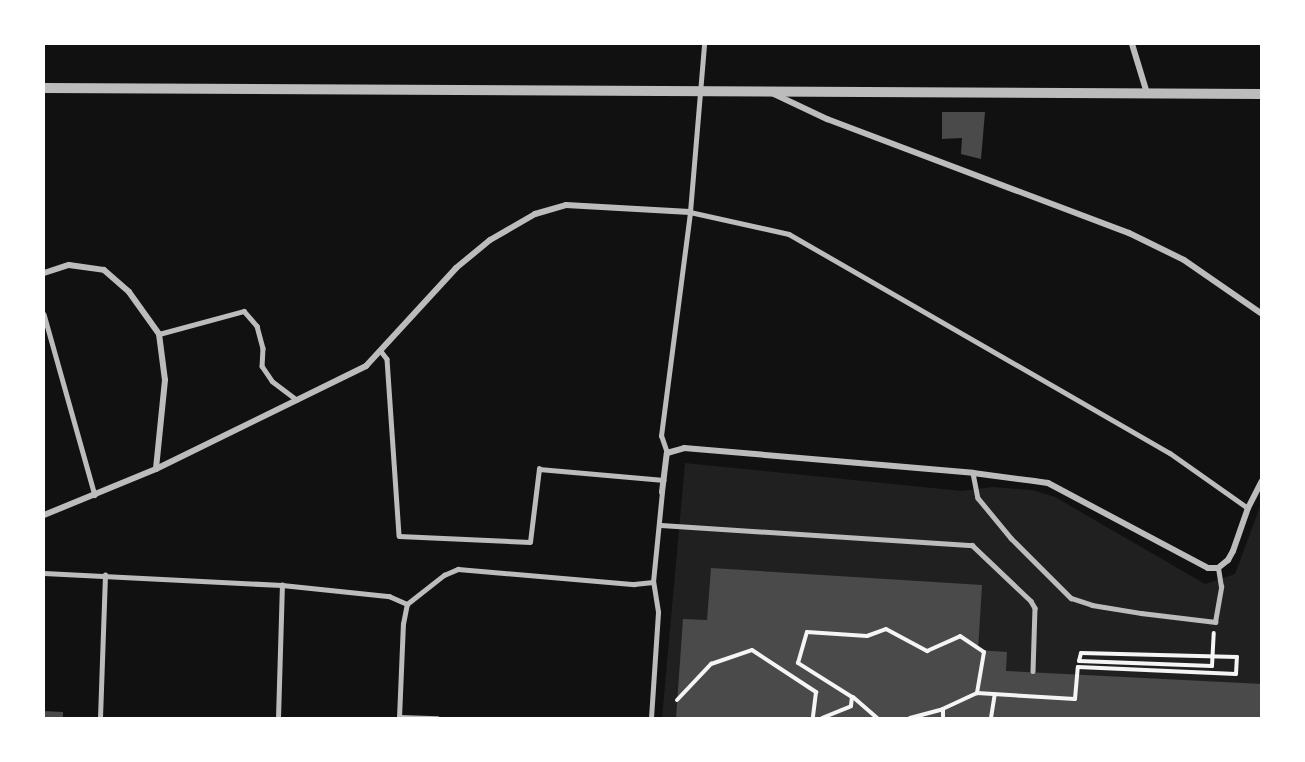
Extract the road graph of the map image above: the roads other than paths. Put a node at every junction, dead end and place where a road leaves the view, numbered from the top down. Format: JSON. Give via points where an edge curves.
{"nodes":[{"id":1,"x":704,"y":44,"type":"edge"},
{"id":2,"x":1132,"y":44,"type":"edge"},
{"id":3,"x":44,"y":88,"type":"edge"},
{"id":4,"x":701,"y":93,"type":"junction"},
{"id":5,"x":771,"y":93,"type":"junction"},
{"id":6,"x":1147,"y":93,"type":"junction"},
{"id":7,"x":1262,"y":94,"type":"edge"},
{"id":8,"x":690,"y":212,"type":"junction"},
{"id":9,"x":44,"y":273,"type":"edge"},
{"id":10,"x":44,"y":314,"type":"edge"},
{"id":11,"x":1262,"y":314,"type":"edge"},
{"id":12,"x":159,"y":334,"type":"junction"},
{"id":13,"x":380,"y":350,"type":"junction"},
{"id":14,"x":297,"y":400,"type":"junction"},
{"id":15,"x":667,"y":453,"type":"junction"},
{"id":16,"x":156,"y":469,"type":"junction"},
{"id":17,"x":973,"y":473,"type":"junction"},
{"id":18,"x":664,"y":480,"type":"junction"},
{"id":19,"x":1262,"y":481,"type":"edge"},
{"id":20,"x":662,"y":492,"type":"joint"},
{"id":21,"x":95,"y":495,"type":"junction"},
{"id":22,"x":1248,"y":508,"type":"junction"},
{"id":23,"x":44,"y":515,"type":"edge"},
{"id":24,"x":661,"y":525,"type":"junction"},
{"id":25,"x":1218,"y":568,"type":"junction"},
{"id":26,"x":44,"y":573,"type":"edge"},
{"id":27,"x":105,"y":575,"type":"junction"},
{"id":28,"x":653,"y":582,"type":"junction"},
{"id":29,"x":282,"y":585,"type":"junction"},
{"id":30,"x":407,"y":604,"type":"junction"},
{"id":31,"x":1033,"y":671,"type":"dead end"},
{"id":32,"x":100,"y":718,"type":"edge"},
{"id":33,"x":278,"y":718,"type":"edge"},
{"id":34,"x":399,"y":718,"type":"edge"},
{"id":35,"x":436,"y":718,"type":"edge"},
{"id":36,"x":651,"y":718,"type":"edge"}],
"edges":[{"from":1,"to":4,"type":"lane"},
{"from":2,"to":6,"type":"street"},
{"from":3,"to":4,"type":"street"},
{"from":4,"to":5,"type":"street"},
{"from":4,"to":8,"type":"lane"},
{"from":5,"to":6,"type":"street"},
{"from":5,"to":11,"type":"street","via":[[827,119],[1129,233],[1184,260]]},
{"from":6,"to":7,"type":"street"},
{"from":8,"to":13,"type":"street","via":[[566,205],[535,214],[490,240],[456,268]]},
{"from":8,"to":15,"type":"lane","via":[[661,436]]},
{"from":8,"to":22,"type":"lane","via":[[789,234],[1170,453]]},
{"from":9,"to":12,"type":"street","via":[[69,265],[104,270],[129,292]]},
{"from":10,"to":21,"type":"lane"},
{"from":12,"to":14,"type":"lane","via":[[244,311],[257,326],[263,348],[262,366],[272,381]]},
{"from":12,"to":16,"type":"street","via":[[165,380]]},
{"from":13,"to":14,"type":"street","via":[[366,366]]},
{"from":13,"to":18,"type":"lane","via":[[387,360],[399,536],[530,542],[539,469]]},
{"from":14,"to":16,"type":"street"},
{"from":15,"to":17,"type":"street","via":[[684,448]]},
{"from":15,"to":18,"type":"street"},
{"from":16,"to":21,"type":"street"},
{"from":17,"to":25,"type":"street","via":[[1048,483],[1194,563]]},
{"from":17,"to":25,"type":"lane","via":[[978,498],[1011,538],[1071,598],[1112,609],[1215,622],[1221,587]]},
{"from":18,"to":20,"type":"street"},
{"from":19,"to":22,"type":"street"},
{"from":20,"to":24,"type":"lane"},
{"from":21,"to":23,"type":"street"},
{"from":22,"to":25,"type":"street","via":[[1233,551]]},
{"from":24,"to":28,"type":"lane"},
{"from":24,"to":31,"type":"lane","via":[[972,545],[1035,608]]},
{"from":26,"to":27,"type":"lane"},
{"from":27,"to":29,"type":"lane"},
{"from":27,"to":32,"type":"lane"},
{"from":28,"to":30,"type":"lane","via":[[634,584],[458,569]]},
{"from":28,"to":36,"type":"lane","via":[[658,612]]},
{"from":29,"to":30,"type":"lane","via":[[389,596]]},
{"from":29,"to":33,"type":"lane"},
{"from":30,"to":34,"type":"lane"},
{"from":34,"to":35,"type":"lane"}]}
